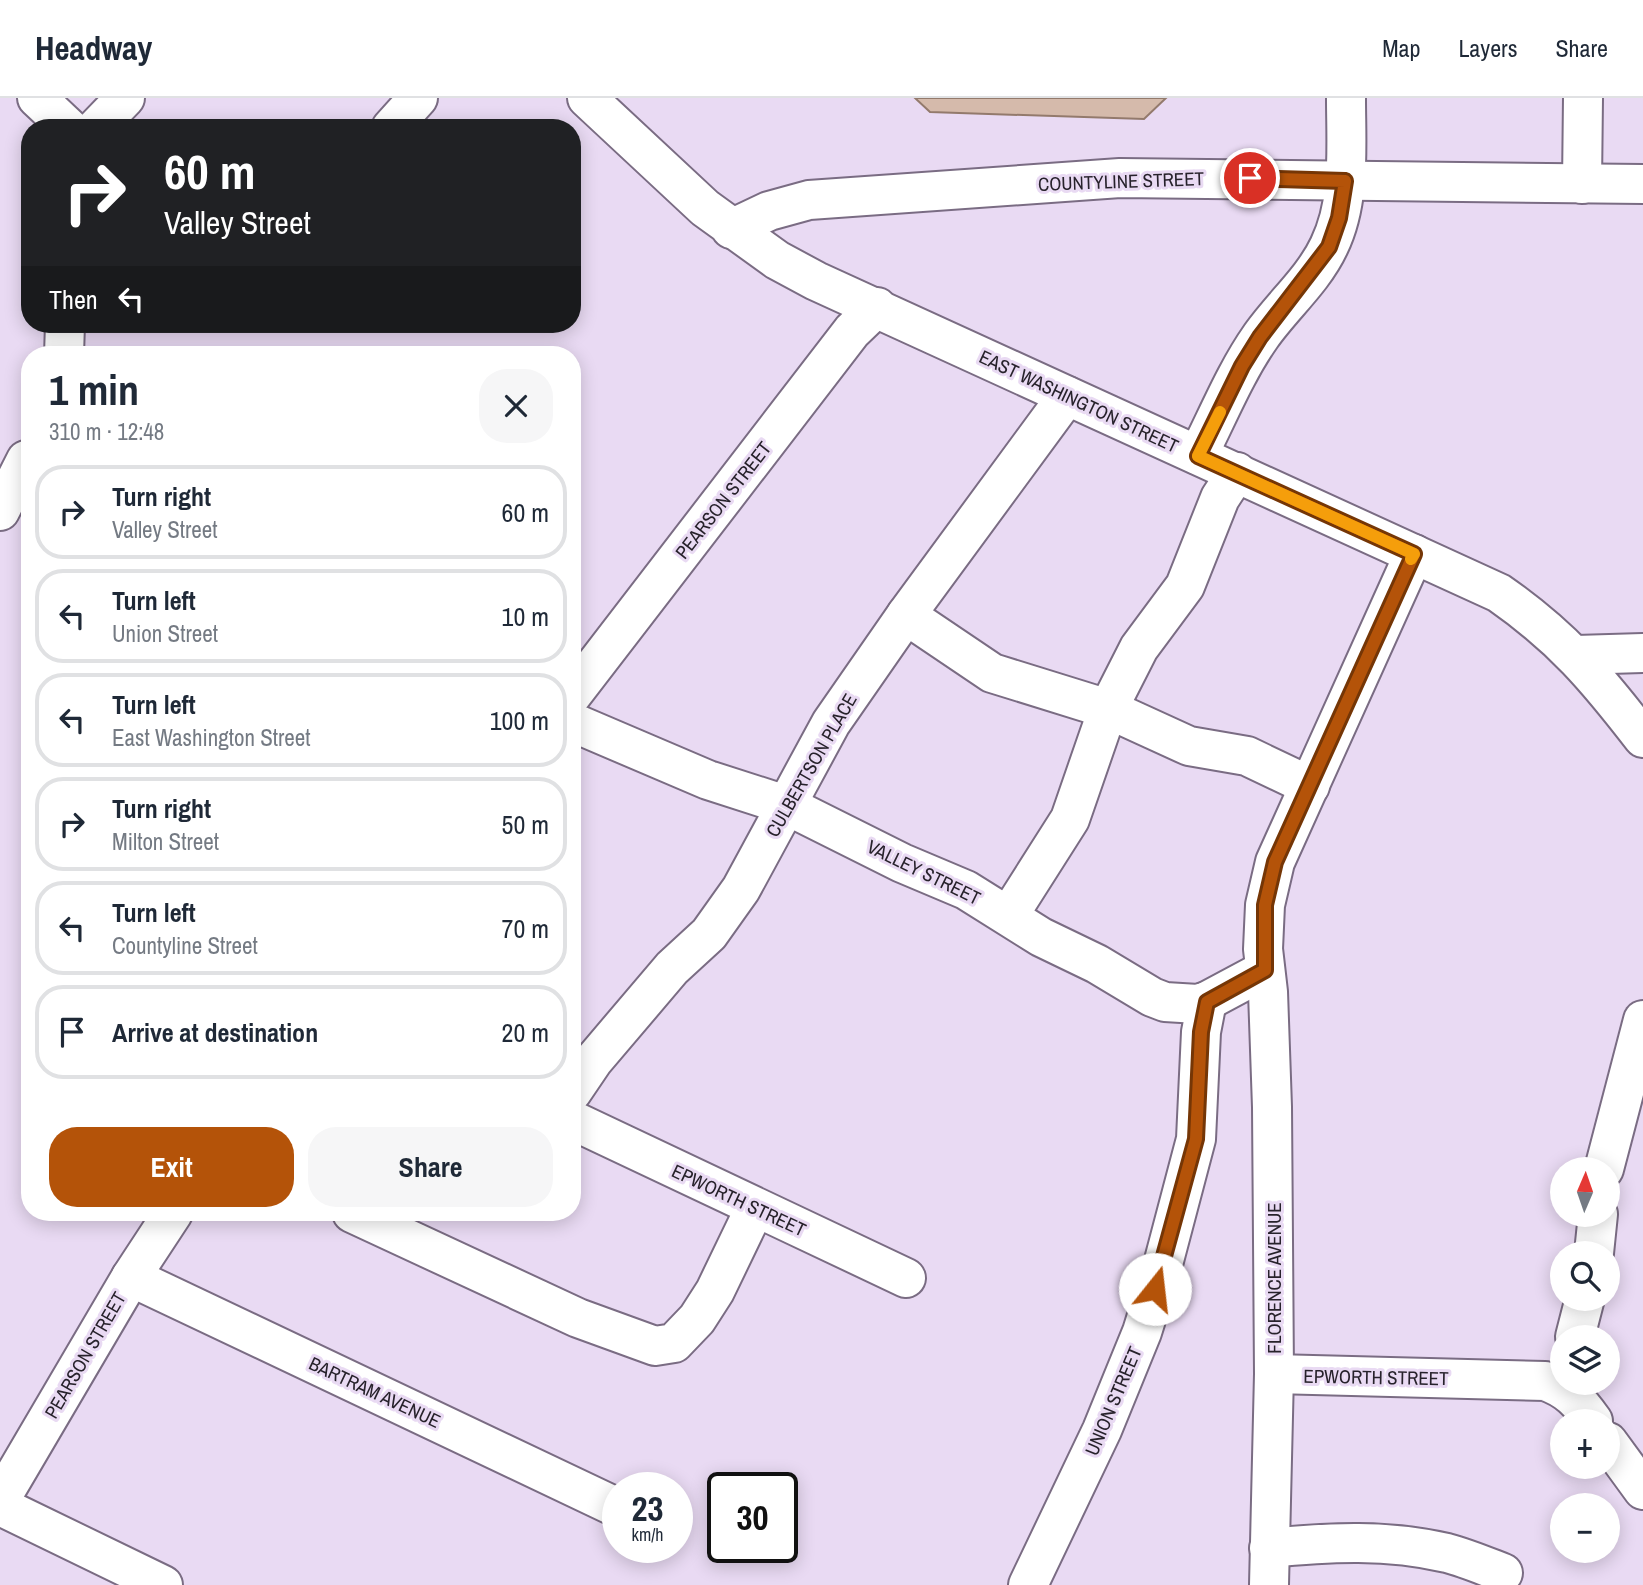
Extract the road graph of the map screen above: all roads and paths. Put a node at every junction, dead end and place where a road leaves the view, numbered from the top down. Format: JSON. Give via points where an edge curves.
{"nodes":[{"id":1,"x":37,"y":98,"type":"edge"},
{"id":2,"x":125,"y":98,"type":"edge"},
{"id":3,"x":418,"y":98,"type":"edge"},
{"id":4,"x":587,"y":98,"type":"edge"},
{"id":5,"x":1346,"y":98,"type":"edge"},
{"id":6,"x":1583,"y":98,"type":"edge"},
{"id":7,"x":59,"y":119,"type":"edge"},
{"id":8,"x":105,"y":119,"type":"edge"},
{"id":9,"x":399,"y":119,"type":"edge"},
{"id":10,"x":1345,"y":181,"type":"junction"},
{"id":11,"x":1582,"y":184,"type":"junction"},
{"id":12,"x":1643,"y":184,"type":"edge"},
{"id":13,"x":731,"y":229,"type":"junction"},
{"id":14,"x":877,"y":307,"type":"junction"},
{"id":15,"x":1067,"y":396,"type":"junction"},
{"id":16,"x":1198,"y":456,"type":"junction"},
{"id":17,"x":19,"y":461,"type":"edge"},
{"id":18,"x":1237,"y":472,"type":"junction"},
{"id":19,"x":0,"y":511,"type":"edge"},
{"id":20,"x":1414,"y":554,"type":"junction"},
{"id":21,"x":905,"y":615,"type":"junction"},
{"id":22,"x":1643,"y":653,"type":"edge"},
{"id":23,"x":1576,"y":655,"type":"junction"},
{"id":24,"x":581,"y":683,"type":"edge"},
{"id":25,"x":1108,"y":709,"type":"junction"},
{"id":26,"x":581,"y":726,"type":"edge"},
{"id":27,"x":1643,"y":738,"type":"edge"},
{"id":28,"x":1310,"y":786,"type":"junction"},
{"id":29,"x":786,"y":805,"type":"junction"},
{"id":30,"x":1009,"y":915,"type":"junction"},
{"id":31,"x":1265,"y":970,"type":"junction"},
{"id":32,"x":1207,"y":1002,"type":"junction"},
{"id":33,"x":1643,"y":1020,"type":"edge"},
{"id":34,"x":581,"y":1079,"type":"edge"},
{"id":35,"x":581,"y":1124,"type":"edge"},
{"id":36,"x":1607,"y":1157,"type":"edge"},
{"id":37,"x":755,"y":1208,"type":"junction"},
{"id":38,"x":168,"y":1221,"type":"edge"},
{"id":39,"x":369,"y":1221,"type":"edge"},
{"id":40,"x":131,"y":1277,"type":"junction"},
{"id":41,"x":906,"y":1278,"type":"dead end"},
{"id":42,"x":1274,"y":1374,"type":"junction"},
{"id":43,"x":1550,"y":1382,"type":"edge"},
{"id":44,"x":1620,"y":1458,"type":"edge"},
{"id":45,"x":1643,"y":1490,"type":"edge"},
{"id":46,"x":0,"y":1500,"type":"edge"},
{"id":47,"x":602,"y":1500,"type":"edge"},
{"id":48,"x":0,"y":1506,"type":"edge"},
{"id":49,"x":1269,"y":1567,"type":"edge"},
{"id":50,"x":1503,"y":1573,"type":"dead end"},
{"id":51,"x":163,"y":1585,"type":"edge"},
{"id":52,"x":1028,"y":1585,"type":"edge"}],
"edges":[{"from":1,"to":7,"type":"street"},
{"from":2,"to":8,"type":"street"},
{"from":3,"to":9,"type":"street"},
{"from":4,"to":13,"type":"street","name":"EAST WASHINGTON STREET"},
{"from":5,"to":10,"type":"street"},
{"from":6,"to":11,"type":"street"},
{"from":10,"to":11,"type":"street","name":"COUNTYLINE STREET"},
{"from":10,"to":13,"type":"street","name":"COUNTYLINE STREET","via":[[1120,178],[809,200],[769,211]]},
{"from":10,"to":16,"type":"street","via":[[1329,247],[1254,346]]},
{"from":11,"to":12,"type":"street","name":"COUNTYLINE STREET"},
{"from":13,"to":14,"type":"street","name":"EAST WASHINGTON STREET","via":[[816,281]]},
{"from":14,"to":15,"type":"street","name":"EAST WASHINGTON STREET"},
{"from":14,"to":24,"type":"street","name":"PEARSON STREET","via":[[852,331]]},
{"from":15,"to":16,"type":"street","name":"EAST WASHINGTON STREET"},
{"from":15,"to":21,"type":"street","name":"CULBERTSON PLACE"},
{"from":16,"to":18,"type":"street","name":"EAST WASHINGTON STREET"},
{"from":17,"to":19,"type":"street"},
{"from":18,"to":20,"type":"street","name":"EAST WASHINGTON STREET"},
{"from":18,"to":25,"type":"street","via":[[1220,498],[1185,586],[1139,648]]},
{"from":20,"to":23,"type":"street","name":"EAST WASHINGTON STREET","via":[[1499,593],[1541,622]]},
{"from":20,"to":28,"type":"street"},
{"from":21,"to":25,"type":"street","via":[[992,673]]},
{"from":21,"to":29,"type":"street","name":"CULBERTSON PLACE","via":[[831,723]]},
{"from":22,"to":23,"type":"street"},
{"from":23,"to":27,"type":"street","name":"EAST WASHINGTON STREET"},
{"from":25,"to":28,"type":"street","via":[[1189,746],[1247,756]]},
{"from":25,"to":30,"type":"street","via":[[1070,819]]},
{"from":26,"to":29,"type":"street","name":"VALLEY STREET","via":[[709,780]]},
{"from":28,"to":31,"type":"street","via":[[1275,862],[1265,905]]},
{"from":29,"to":30,"type":"street","name":"VALLEY STREET"},
{"from":29,"to":34,"type":"street","name":"CULBERTSON PLACE","via":[[741,889],[709,934],[672,968]]},
{"from":30,"to":32,"type":"street","name":"VALLEY STREET","via":[[1152,997],[1165,1002]]},
{"from":31,"to":32,"type":"street","name":"VALLEY STREET"},
{"from":31,"to":42,"type":"street","name":"FLORENCE AVENUE","via":[[1272,1107]]},
{"from":32,"to":52,"type":"street","name":"UNION STREET","via":[[1201,1032],[1196,1139],[1162,1268],[1102,1430]]},
{"from":33,"to":36,"type":"street"},
{"from":35,"to":37,"type":"street","name":"EPWORTH STREET"},
{"from":37,"to":39,"type":"street","via":[[697,1319],[674,1343],[655,1346],[566,1312]]},
{"from":37,"to":41,"type":"street","name":"EPWORTH STREET"},
{"from":38,"to":40,"type":"street","name":"PEARSON STREET"},
{"from":40,"to":46,"type":"street","name":"PEARSON STREET"},
{"from":40,"to":47,"type":"street","name":"BARTRAM AVENUE"},
{"from":42,"to":43,"type":"street","name":"EPWORTH STREET"},
{"from":42,"to":49,"type":"street","name":"FLORENCE AVENUE"},
{"from":44,"to":45,"type":"street"},
{"from":48,"to":51,"type":"street"},
{"from":49,"to":50,"type":"street","via":[[1336,1542],[1390,1544],[1450,1554]]}]}
